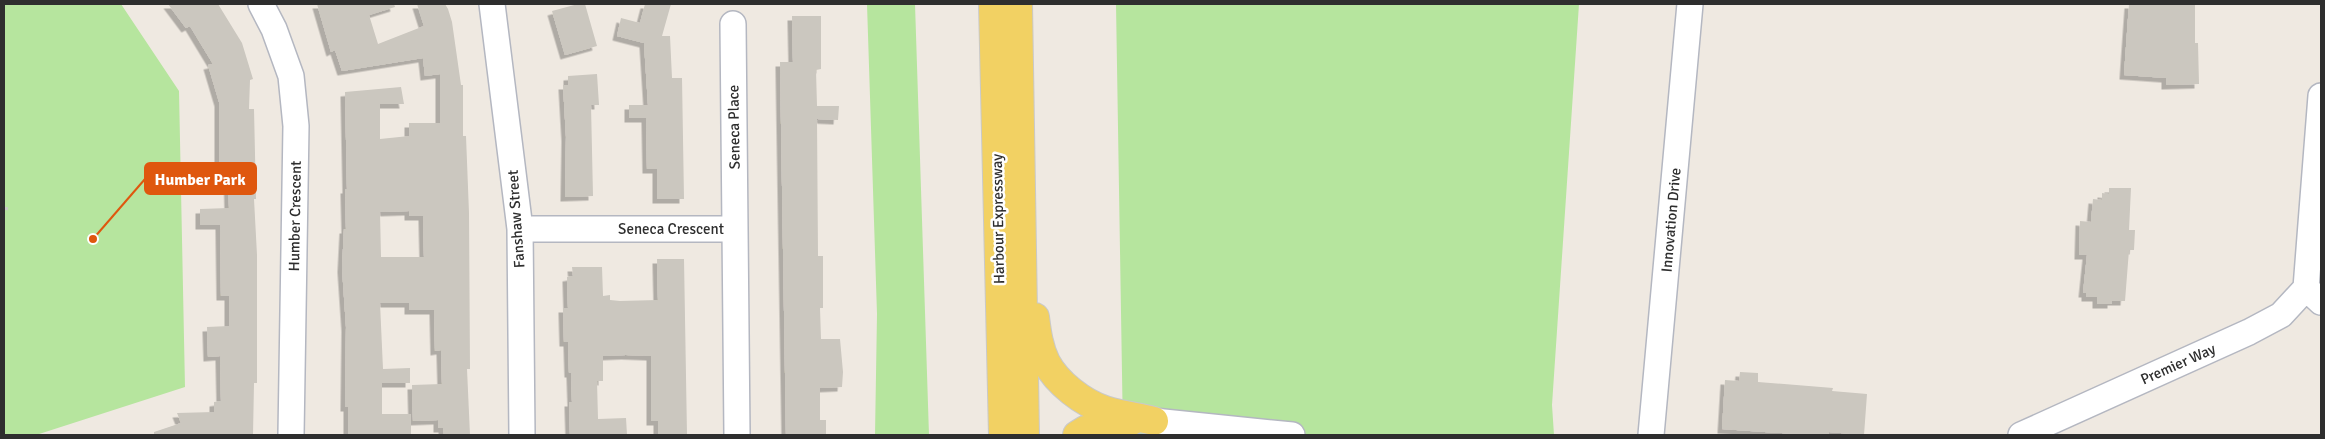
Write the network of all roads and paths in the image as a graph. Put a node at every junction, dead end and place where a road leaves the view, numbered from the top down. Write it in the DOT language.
graph roads {
  1 [pos="261,4"];
  2 [pos="492,4"];
  3 [pos="993,4"];
  4 [pos="1018,4"];
  5 [pos="1690,4"];
  6 [pos="733,24"];
  7 [pos="2321,96"];
  8 [pos="1021,198"];
  9 [pos="4,208"];
  10 [pos="8,210"];
  11 [pos="520,229"];
  12 [pos="735,230"];
  13 [pos="2314,295"];
  14 [pos="1154,421"];
  15 [pos="291,435"];
  16 [pos="522,435"];
  17 [pos="737,435"];
  18 [pos="1003,435"];
  19 [pos="1025,435"];
  20 [pos="1077,435"];
  21 [pos="1292,435"];
  22 [pos="1651,435"];
  23 [pos="2021,435"];
  1 -- 15 [label="street, Humber Crescent"];
  2 -- 11 [label="street, Fanshaw Street"];
  3 -- 18 [label="main road, Harbour Expressway"];
  4 -- 8 [label="main road, Harbour Expressway"];
  5 -- 22 [label="street, Innovation Drive"];
  6 -- 12 [label="street, Seneca Place"];
  7 -- 13 [label="street"];
  8 -- 14 [label="main road"];
  8 -- 19 [label="main road, Harbour Expressway"];
  9 -- 10 [label="path"];
  11 -- 12 [label="street, Seneca Crescent"];
  11 -- 16 [label="street, Fanshaw Street"];
  12 -- 17 [label="street, Seneca Crescent"];
  13 -- 23 [label="street, Premier Way"];
  14 -- 20 [label="main road"];
  14 -- 21 [label="street"];
}
